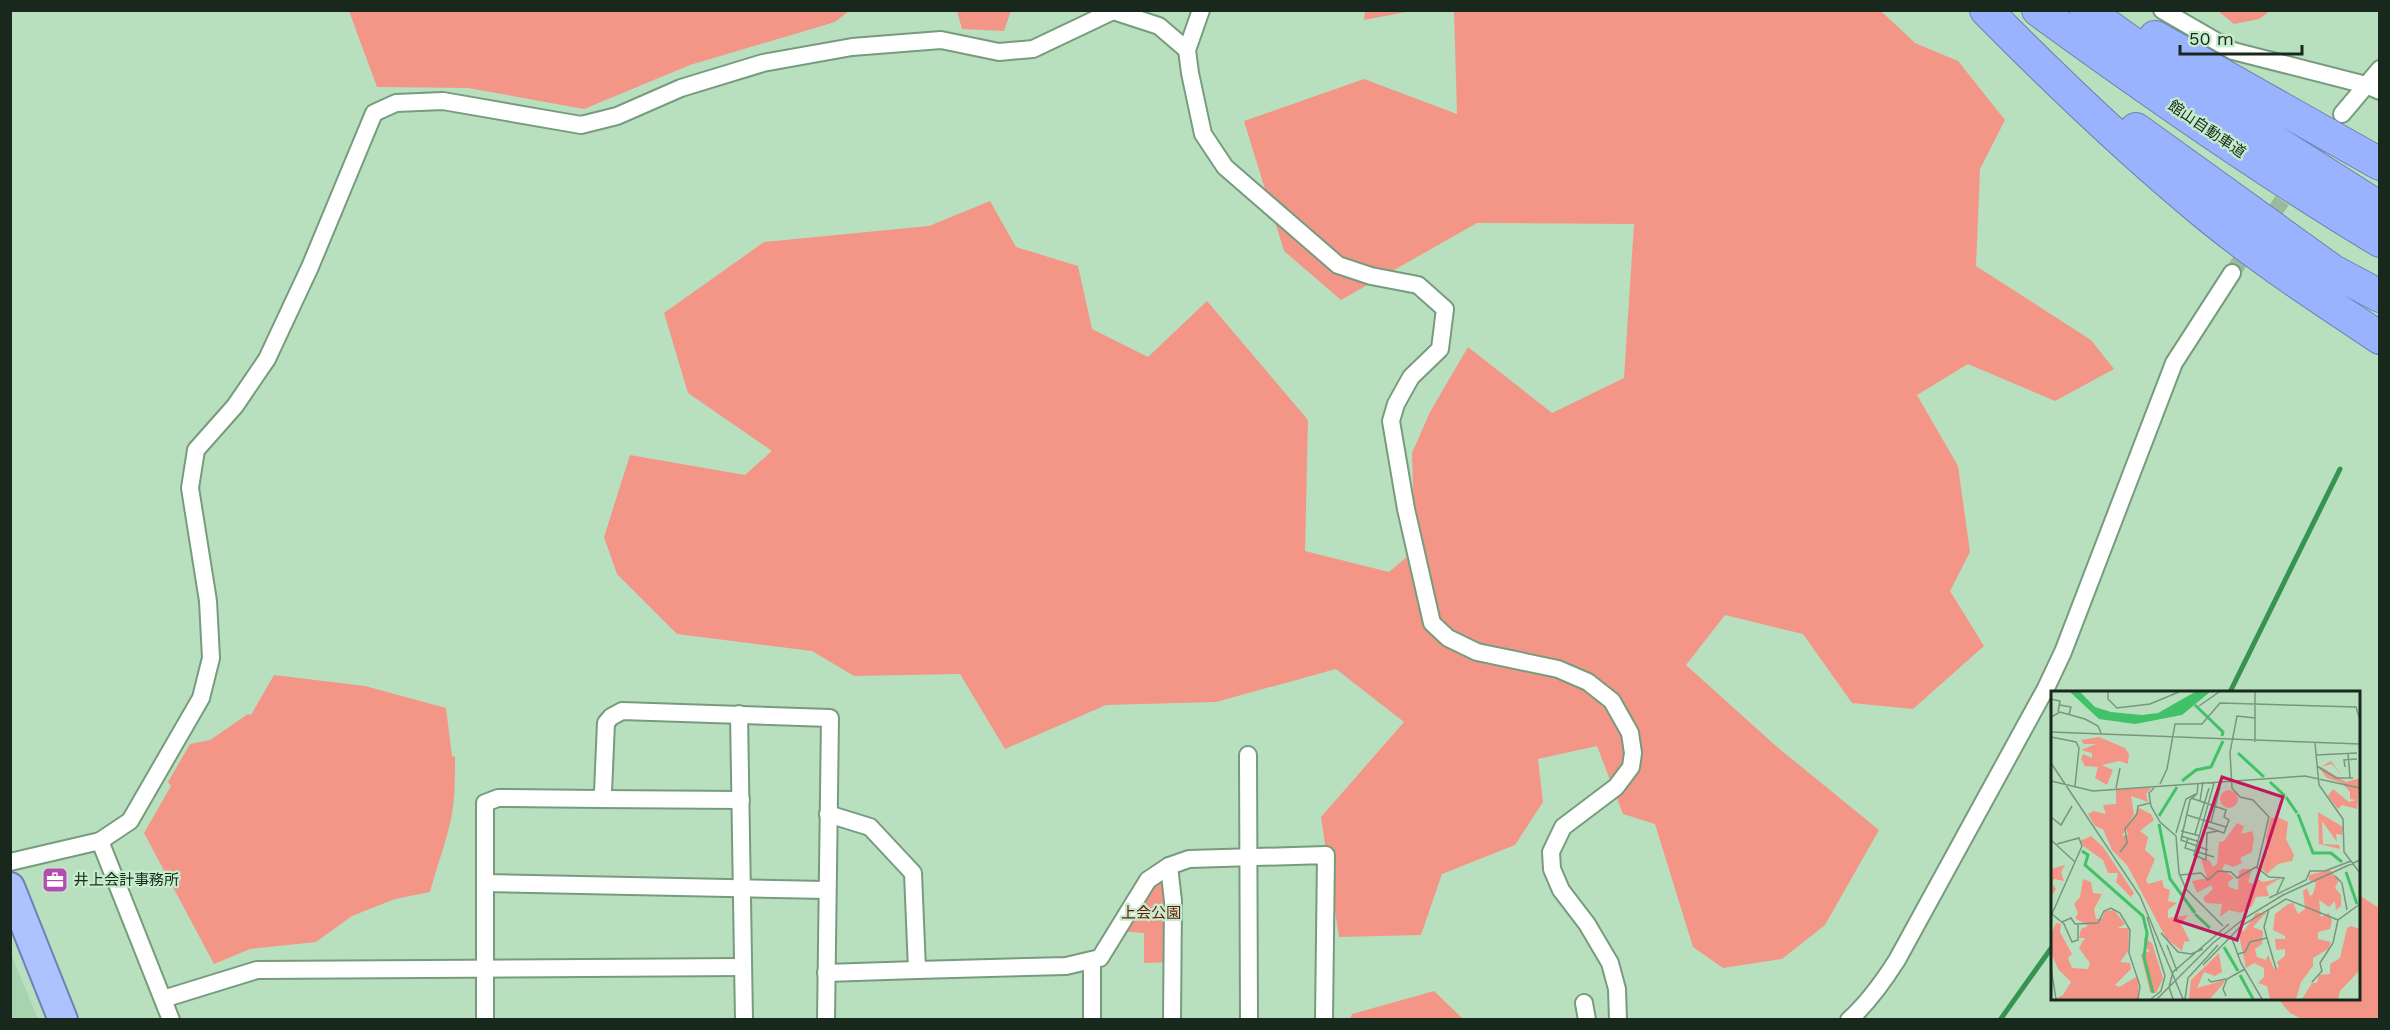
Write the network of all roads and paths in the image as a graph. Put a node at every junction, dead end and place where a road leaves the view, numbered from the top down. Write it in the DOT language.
graph roads {
  1 [pos="1201,10"];
  2 [pos="1986,10"];
  3 [pos="1991,10"];
  4 [pos="2038,10"];
  5 [pos="2086,10"];
  6 [pos="2110,10"];
  7 [pos="2162,10"];
  8 [pos="1187,50"];
  9 [pos="2379,69"];
  10 [pos="2373,88"];
  11 [pos="2342,114"];
  12 [pos="2379,164"];
  13 [pos="2379,208"];
  14 [pos="2379,241"];
  15 [pos="2232,273"];
  16 [pos="2379,296"];
  17 [pos="2379,338"];
  18 [pos="739,714"];
  19 [pos="1248,755"];
  20 [pos="599,799"];
  21 [pos="741,800"];
  22 [pos="828,814"];
  23 [pos="100,841"];
  24 [pos="1250,857"];
  25 [pos="10,862"];
  26 [pos="1169,866"];
  27 [pos="485,883"];
  28 [pos="10,887"];
  29 [pos="742,887"];
  30 [pos="826,890"];
  31 [pos="1092,961"];
  32 [pos="743,967"];
  33 [pos="485,968"];
  34 [pos="917,970"];
  35 [pos="826,973"];
  36 [pos="163,999"];
  37 [pos="1584,1002"];
  38 [pos="63,1020"];
  39 [pos="171,1020"];
  40 [pos="485,1020"];
  41 [pos="744,1020"];
  42 [pos="826,1020"];
  43 [pos="1092,1020"];
  44 [pos="1172,1020"];
  45 [pos="1249,1020"];
  46 [pos="1324,1020"];
  47 [pos="1587,1020"];
  48 [pos="1618,1020"];
  49 [pos="1849,1020"];
  1 -- 8 [label="street"];
  2 -- 17 [label="highway"];
  3 -- 16 [label="highway"];
  4 -- 14 [label="highway, 館山自動車道"];
  5 -- 13 [label="highway, 館山自動車道"];
  6 -- 12 [label="highway"];
  7 -- 10 [label="street"];
  8 -- 23 [label="street"];
  8 -- 48 [label="street"];
  9 -- 10 [label="street"];
  10 -- 11 [label="street"];
  15 -- 49 [label="street"];
  18 -- 20 [label="street"];
  18 -- 21 [label="street"];
  18 -- 22 [label="street"];
  19 -- 24 [label="street"];
  20 -- 21 [label="street"];
  20 -- 27 [label="street"];
  21 -- 29 [label="street"];
  22 -- 30 [label="street"];
  22 -- 34 [label="street"];
  23 -- 25 [label="street"];
  23 -- 36 [label="street"];
  24 -- 26 [label="street"];
  24 -- 45 [label="street"];
  24 -- 46 [label="street"];
  26 -- 31 [label="street"];
  26 -- 44 [label="street"];
  27 -- 29 [label="street"];
  27 -- 33 [label="street"];
  28 -- 38 [label="highway"];
  29 -- 30 [label="street"];
  29 -- 32 [label="street"];
  30 -- 35 [label="street"];
  31 -- 34 [label="street"];
  31 -- 43 [label="street"];
  32 -- 33 [label="street"];
  32 -- 41 [label="street"];
  33 -- 36 [label="street"];
  33 -- 40 [label="street"];
  34 -- 35 [label="street"];
  35 -- 42 [label="street"];
  36 -- 39 [label="street"];
  37 -- 47 [label="street"];
}
